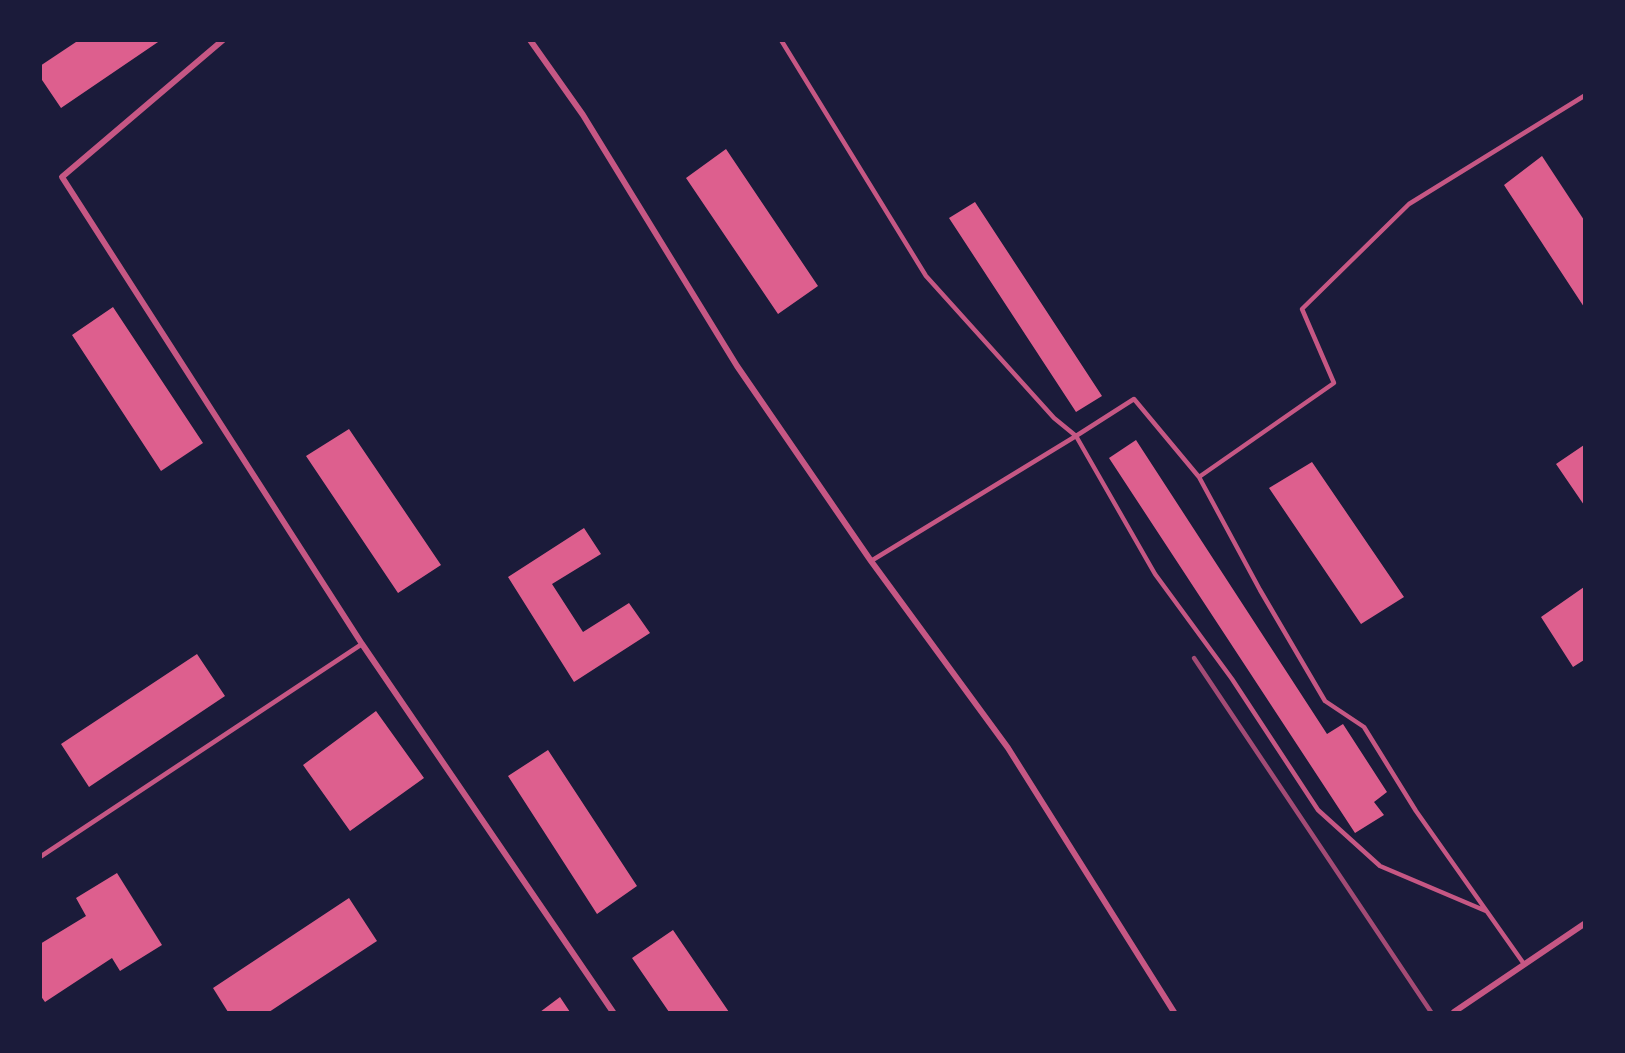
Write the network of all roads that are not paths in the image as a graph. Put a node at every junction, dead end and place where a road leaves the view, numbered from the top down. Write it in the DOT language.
graph roads {
  1 [pos="223,40"];
  2 [pos="530,40"];
  3 [pos="781,40"];
  4 [pos="1584,96"];
  5 [pos="1076,436"];
  6 [pos="1199,477"];
  7 [pos="871,561"];
  8 [pos="362,644"];
  9 [pos="40,857"];
  10 [pos="1486,910"];
  11 [pos="1584,924"];
  12 [pos="1524,964"];
  13 [pos="613,1012"];
  14 [pos="1174,1012"];
  15 [pos="1454,1012"];
  1 -- 8 [label="street"];
  2 -- 7 [label="street"];
  3 -- 5 [label="lane"];
  4 -- 6 [label="lane"];
  5 -- 6 [label="lane"];
  5 -- 7 [label="lane"];
  5 -- 10 [label="lane"];
  6 -- 10 [label="lane"];
  7 -- 14 [label="street"];
  8 -- 9 [label="lane"];
  8 -- 13 [label="street"];
  10 -- 12 [label="lane"];
  11 -- 12 [label="street"];
  12 -- 15 [label="street"];
}
